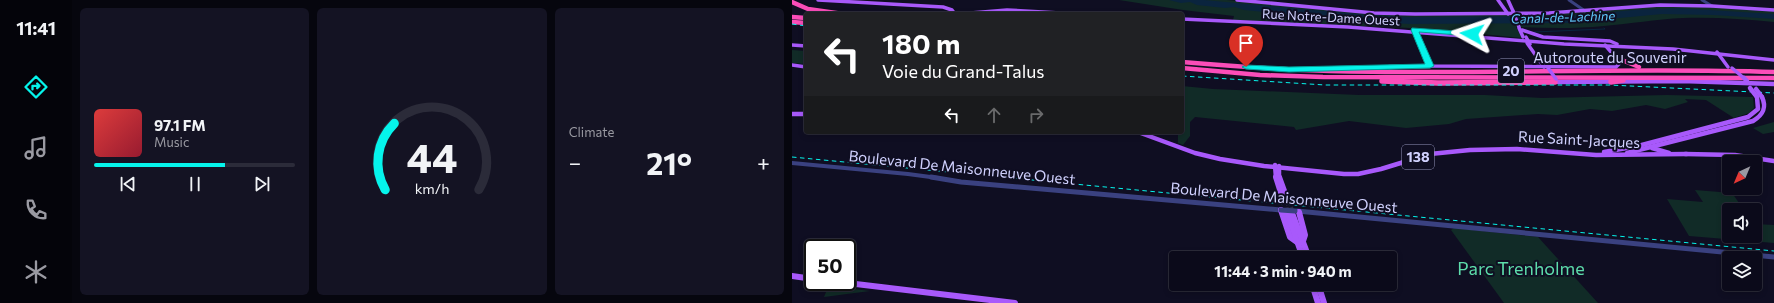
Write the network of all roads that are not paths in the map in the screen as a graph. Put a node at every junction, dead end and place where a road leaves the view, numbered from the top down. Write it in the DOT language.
graph roads {
  1 [pos="818,0"];
  2 [pos="1237,0"];
  3 [pos="1498,0"];
  4 [pos="1508,0"];
  5 [pos="1569,0"];
  6 [pos="792,2"];
  7 [pos="1703,2"];
  8 [pos="792,6"];
  9 [pos="1774,10"];
  10 [pos="1019,11"];
  11 [pos="1585,11"];
  12 [pos="818,12"];
  13 [pos="828,12"];
  14 [pos="955,12"];
  15 [pos="977,12"];
  16 [pos="1003,12"];
  17 [pos="1039,12"];
  18 [pos="792,14"];
  19 [pos="804,14"];
  20 [pos="1508,14"];
  21 [pos="792,19"];
  22 [pos="1184,19"];
  23 [pos="804,20"];
  24 [pos="1521,28"];
  25 [pos="1415,31"];
  26 [pos="1529,43"];
  27 [pos="1617,44"];
  28 [pos="1605,45"];
  29 [pos="792,47"];
  30 [pos="804,47"];
  31 [pos="1719,52"];
  32 [pos="1617,58"];
  33 [pos="1774,59"];
  34 [pos="1542,60"];
  35 [pos="1184,62"];
  36 [pos="792,65"];
  37 [pos="1430,66"];
  38 [pos="1558,66"];
  39 [pos="804,67"];
  40 [pos="1506,67"];
  41 [pos="1545,67"];
  42 [pos="1616,67"];
  43 [pos="1639,67"];
  44 [pos="1184,68"];
  45 [pos="1289,69"];
  46 [pos="1730,69"];
  47 [pos="1774,72"];
  48 [pos="1336,77"];
  49 [pos="1669,77"];
  50 [pos="1774,78"];
  51 [pos="1512,81"];
  52 [pos="1555,81"];
  53 [pos="1611,82"];
  54 [pos="1774,84"];
  55 [pos="1751,85"];
  56 [pos="792,114"];
  57 [pos="804,114"];
  58 [pos="1703,128"];
  59 [pos="1690,132"];
  60 [pos="1709,132"];
  61 [pos="1143,134"];
  62 [pos="1684,139"];
  63 [pos="1644,144"];
  64 [pos="1652,148"];
  65 [pos="1614,153"];
  66 [pos="1687,154"];
  67 [pos="1774,161"];
  68 [pos="792,163"];
  69 [pos="1277,166"];
  70 [pos="1285,199"];
  71 [pos="1291,212"];
  72 [pos="1300,241"];
  73 [pos="1302,251"];
  74 [pos="1305,251"];
  75 [pos="1774,257"];
  76 [pos="792,276"];
  77 [pos="804,278"];
  78 [pos="856,284"];
  79 [pos="1314,291"];
  80 [pos="1320,291"];
  81 [pos="1015,303"];
  82 [pos="1318,303"];
  83 [pos="1324,303"];
  1 -- 14 [label="main road"];
  2 -- 20 [label="main road"];
  3 -- 20 [label="main road"];
  4 -- 24 [label="main road, bridge"];
  5 -- 11 [label="street"];
  6 -- 13 [label="highway"];
  7 -- 9 [label="main road"];
  7 -- 11 [label="main road"];
  8 -- 12 [label="highway"];
  10 -- 15 [label="main road"];
  10 -- 16 [label="main road"];
  10 -- 17 [label="main road"];
  11 -- 20 [label="main road"];
  18 -- 19 [label="highway"];
  21 -- 23 [label="highway"];
  22 -- 25 [label="main road, Rue Notre-Dame Ouest"];
  24 -- 26 [label="main road, bridge"];
  24 -- 27 [label="main road"];
  25 -- 28 [label="main road, Rue Notre-Dame Ouest"];
  25 -- 37 [label="main road"];
  26 -- 34 [label="main road"];
  26 -- 41 [label="main road"];
  27 -- 28 [label="main road, Rue Notre-Dame Ouest"];
  27 -- 31 [label="main road, Rue Notre-Dame Ouest"];
  28 -- 31 [label="main road, Rue Notre-Dame Ouest"];
  28 -- 32 [label="main road"];
  29 -- 30 [label="main road"];
  31 -- 33 [label="main road, Rue Notre-Dame Ouest"];
  31 -- 46 [label="main road"];
  32 -- 42 [label="main road"];
  32 -- 43 [label="highway"];
  34 -- 38 [label="main road"];
  34 -- 41 [label="main road"];
  35 -- 45 [label="highway, Autoroute du Souvenir / 20"];
  36 -- 39 [label="main road"];
  37 -- 40 [label="main road"];
  37 -- 45 [label="highway"];
  38 -- 41 [label="main road"];
  38 -- 42 [label="main road"];
  40 -- 41 [label="main road"];
  40 -- 51 [label="highway, bridge"];
  41 -- 52 [label="main road, bridge"];
  42 -- 43 [label="highway"];
  43 -- 46 [label="highway"];
  44 -- 48 [label="highway, Autoroute du Souvenir / 20"];
  45 -- 46 [label="highway, Autoroute du Souvenir / 20"];
  46 -- 47 [label="highway, Autoroute du Souvenir / 20"];
  46 -- 55 [label="main road, bridge"];
  48 -- 49 [label="highway, Autoroute du Souvenir / 20"];
  48 -- 51 [label="highway"];
  49 -- 50 [label="highway, Autoroute du Souvenir / 20"];
  49 -- 53 [label="highway"];
  51 -- 52 [label="highway"];
  52 -- 53 [label="main road"];
  53 -- 55 [label="main road"];
  54 -- 55 [label="main road"];
  55 -- 58 [label="main road, 138, bridge"];
  55 -- 60 [label="main road, 138, bridge"];
  56 -- 57 [label="main road"];
  58 -- 59 [label="main road, 138"];
  58 -- 60 [label="main road"];
  59 -- 62 [label="main road"];
  59 -- 63 [label="main road, 138"];
  60 -- 62 [label="main road, 138"];
  61 -- 69 [label="main road, Rue Saint-Jacques"];
  62 -- 64 [label="main road, 138"];
  63 -- 64 [label="main road, Rue Saint-Jacques"];
  63 -- 65 [label="main road, 138"];
  64 -- 65 [label="main road, 138"];
  64 -- 66 [label="main road, Rue Saint-Jacques"];
  65 -- 66 [label="main road, Rue Saint-Jacques"];
  65 -- 69 [label="main road, Rue Saint-Jacques / 138"];
  66 -- 67 [label="main road, Rue Saint-Jacques"];
  68 -- 71 [label="street, Boulevard De Maisonneuve Ouest"];
  69 -- 70 [label="main road"];
  71 -- 72 [label="main road"];
  71 -- 72 [label="main road"];
  71 -- 75 [label="street, Boulevard De Maisonneuve Ouest"];
  72 -- 73 [label="main road"];
  72 -- 74 [label="main road"];
  76 -- 77 [label="main road"];
  78 -- 81 [label="main road"];
  79 -- 82 [label="main road"];
  80 -- 83 [label="main road"];
}
